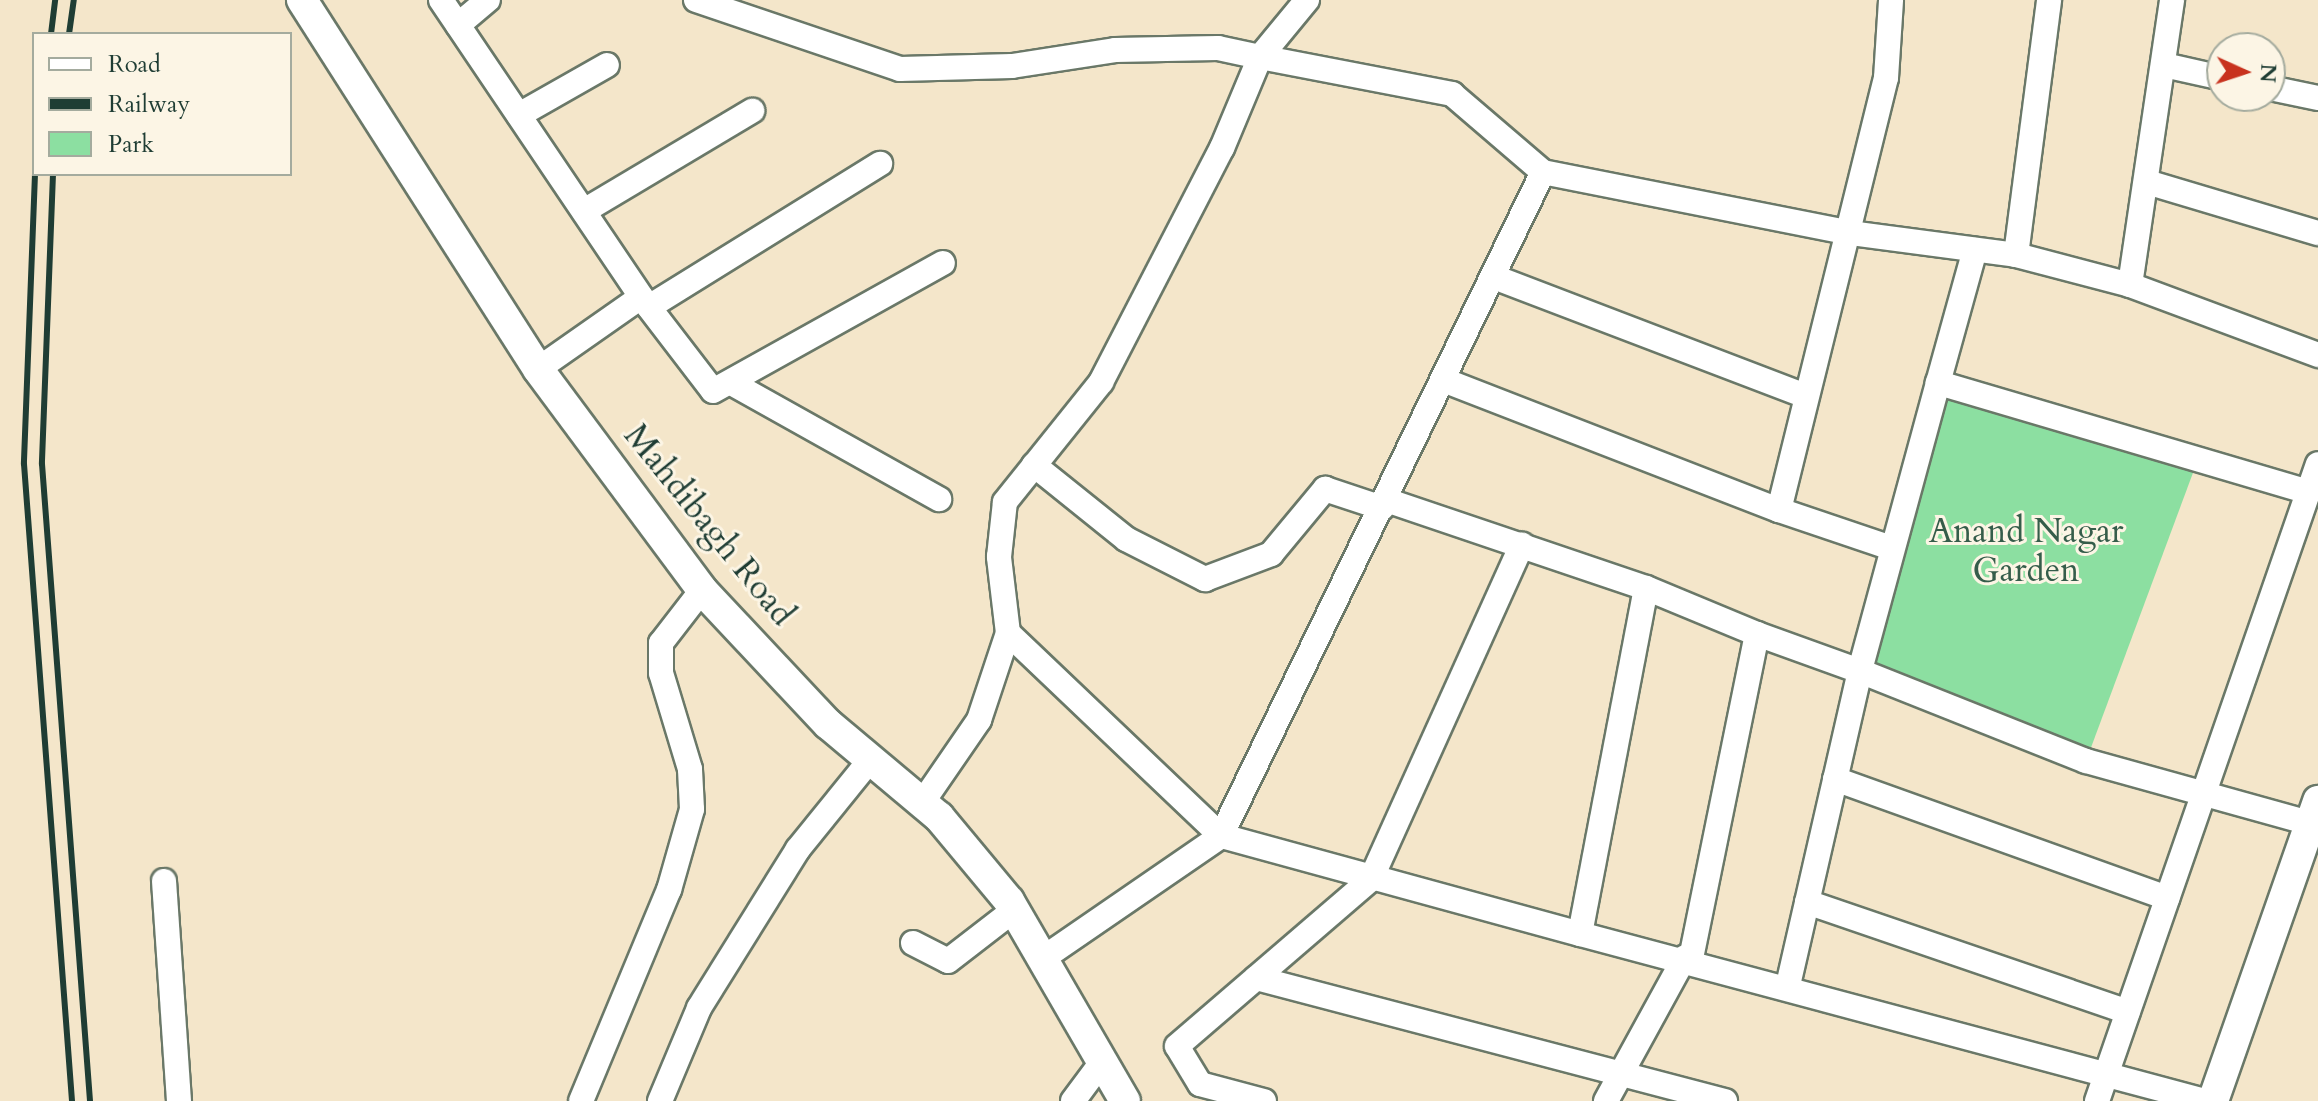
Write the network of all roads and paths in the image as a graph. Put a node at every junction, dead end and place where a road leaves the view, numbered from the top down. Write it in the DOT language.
graph roads {
  1 [pos="302,0"];
  2 [pos="441,0"];
  3 [pos="488,0"];
  4 [pos="696,0"];
  5 [pos="1307,0"];
  6 [pos="1891,0"];
  7 [pos="2049,0"];
  8 [pos="2172,0"];
  9 [pos="458,25"];
  10 [pos="1260,57"];
  11 [pos="607,65"];
  12 [pos="2164,65"];
  13 [pos="2206,74"];
  14 [pos="2286,91"];
  15 [pos="2318,98"];
  16 [pos="752,111"];
  17 [pos="519,115"];
  18 [pos="880,164"];
  19 [pos="1543,172"];
  20 [pos="2150,183"];
  21 [pos="584,211"];
  22 [pos="1850,233"];
  23 [pos="2318,233"];
  24 [pos="1975,250"];
  25 [pos="2016,255"];
  26 [pos="943,263"];
  27 [pos="1494,277"];
  28 [pos="2130,285"];
  29 [pos="645,302"];
  30 [pos="2318,355"];
  31 [pos="538,369"];
  32 [pos="1446,381"];
  33 [pos="1938,383"];
  34 [pos="735,385"];
  35 [pos="1806,396"];
  36 [pos="2318,464"];
  37 [pos="1034,465"];
  38 [pos="2309,492"];
  39 [pos="939,499"];
  40 [pos="1384,504"];
  41 [pos="1779,510"];
  42 [pos="1522,545"];
  43 [pos="1891,548"];
  44 [pos="1646,588"];
  45 [pos="702,590"];
  46 [pos="1008,633"];
  47 [pos="1757,634"];
  48 [pos="1860,671"];
  49 [pos="871,759"];
  50 [pos="1835,779"];
  51 [pos="2205,791"];
  52 [pos="922,803"];
  53 [pos="2314,812"];
  54 [pos="1221,836"];
  55 [pos="1371,879"];
  56 [pos="164,881"];
  57 [pos="2167,898"];
  58 [pos="1807,902"];
  59 [pos="1014,910"];
  60 [pos="1580,934"];
  61 [pos="913,943"];
  62 [pos="1688,957"];
  63 [pos="1042,959"];
  64 [pos="1256,978"];
  65 [pos="1788,985"];
  66 [pos="2128,1012"];
  67 [pos="1102,1062"];
  68 [pos="2106,1073"];
  69 [pos="1624,1075"];
  70 [pos="179,1101"];
  71 [pos="581,1101"];
  72 [pos="660,1101"];
  73 [pos="1073,1101"];
  74 [pos="1125,1101"];
  75 [pos="1264,1101"];
  76 [pos="1606,1101"];
  77 [pos="1725,1101"];
  78 [pos="2097,1101"];
  79 [pos="2205,1101"];
  80 [pos="2213,1101"];
  1 -- 31 [label="street, Mahdibagh Road"];
  2 -- 9 [label="street"];
  3 -- 9 [label="street"];
  4 -- 10 [label="street"];
  5 -- 10 [label="street"];
  6 -- 22 [label="street"];
  7 -- 25 [label="street"];
  8 -- 12 [label="street"];
  9 -- 17 [label="street"];
  10 -- 19 [label="street"];
  10 -- 37 [label="street"];
  11 -- 17 [label="street"];
  12 -- 13 [label="street"];
  12 -- 20 [label="street"];
  14 -- 15 [label="street"];
  16 -- 21 [label="street"];
  17 -- 21 [label="street"];
  18 -- 29 [label="street"];
  19 -- 22 [label="street"];
  19 -- 27 [label="street"];
  20 -- 23 [label="street"];
  20 -- 28 [label="street"];
  21 -- 29 [label="street"];
  22 -- 24 [label="street"];
  22 -- 35 [label="street"];
  24 -- 25 [label="street"];
  24 -- 33 [label="street"];
  25 -- 28 [label="street"];
  26 -- 34 [label="street"];
  27 -- 32 [label="street"];
  27 -- 35 [label="street"];
  28 -- 30 [label="street"];
  29 -- 31 [label="street"];
  29 -- 34 [label="street"];
  31 -- 45 [label="street, Mahdibagh Road"];
  32 -- 40 [label="street"];
  32 -- 41 [label="street"];
  33 -- 38 [label="street"];
  33 -- 43 [label="street"];
  34 -- 39 [label="street"];
  35 -- 41 [label="street"];
  36 -- 38 [label="street"];
  37 -- 40 [label="street"];
  37 -- 46 [label="street"];
  38 -- 51 [label="street"];
  40 -- 42 [label="street"];
  40 -- 54 [label="street"];
  41 -- 43 [label="street"];
  42 -- 44 [label="street"];
  42 -- 55 [label="street"];
  43 -- 48 [label="street"];
  44 -- 47 [label="street"];
  44 -- 60 [label="street"];
  45 -- 49 [label="street, Mahdibagh Road"];
  45 -- 71 [label="street"];
  46 -- 52 [label="street"];
  46 -- 54 [label="street"];
  47 -- 48 [label="street"];
  47 -- 62 [label="street"];
  48 -- 50 [label="street"];
  48 -- 51 [label="street"];
  49 -- 52 [label="street, Mahdibagh Road"];
  49 -- 72 [label="street"];
  50 -- 57 [label="street"];
  50 -- 58 [label="street"];
  51 -- 53 [label="street"];
  51 -- 57 [label="street"];
  52 -- 59 [label="street, Mahdibagh Road"];
  53 -- 80 [label="street"];
  54 -- 55 [label="street"];
  54 -- 63 [label="street"];
  55 -- 60 [label="street"];
  55 -- 64 [label="street"];
  56 -- 70 [label="street"];
  57 -- 66 [label="street"];
  58 -- 65 [label="street"];
  58 -- 66 [label="street"];
  59 -- 61 [label="street"];
  59 -- 63 [label="street, Mahdibagh Road"];
  60 -- 62 [label="street"];
  62 -- 65 [label="street"];
  62 -- 69 [label="street"];
  63 -- 67 [label="street, Mahdibagh Road"];
  64 -- 69 [label="street"];
  64 -- 75 [label="street"];
  65 -- 68 [label="street"];
  66 -- 68 [label="street"];
  67 -- 73 [label="street"];
  67 -- 74 [label="street, Mahdibagh Road"];
  68 -- 78 [label="street"];
  68 -- 79 [label="street"];
  69 -- 76 [label="street"];
  69 -- 77 [label="street"];
}
